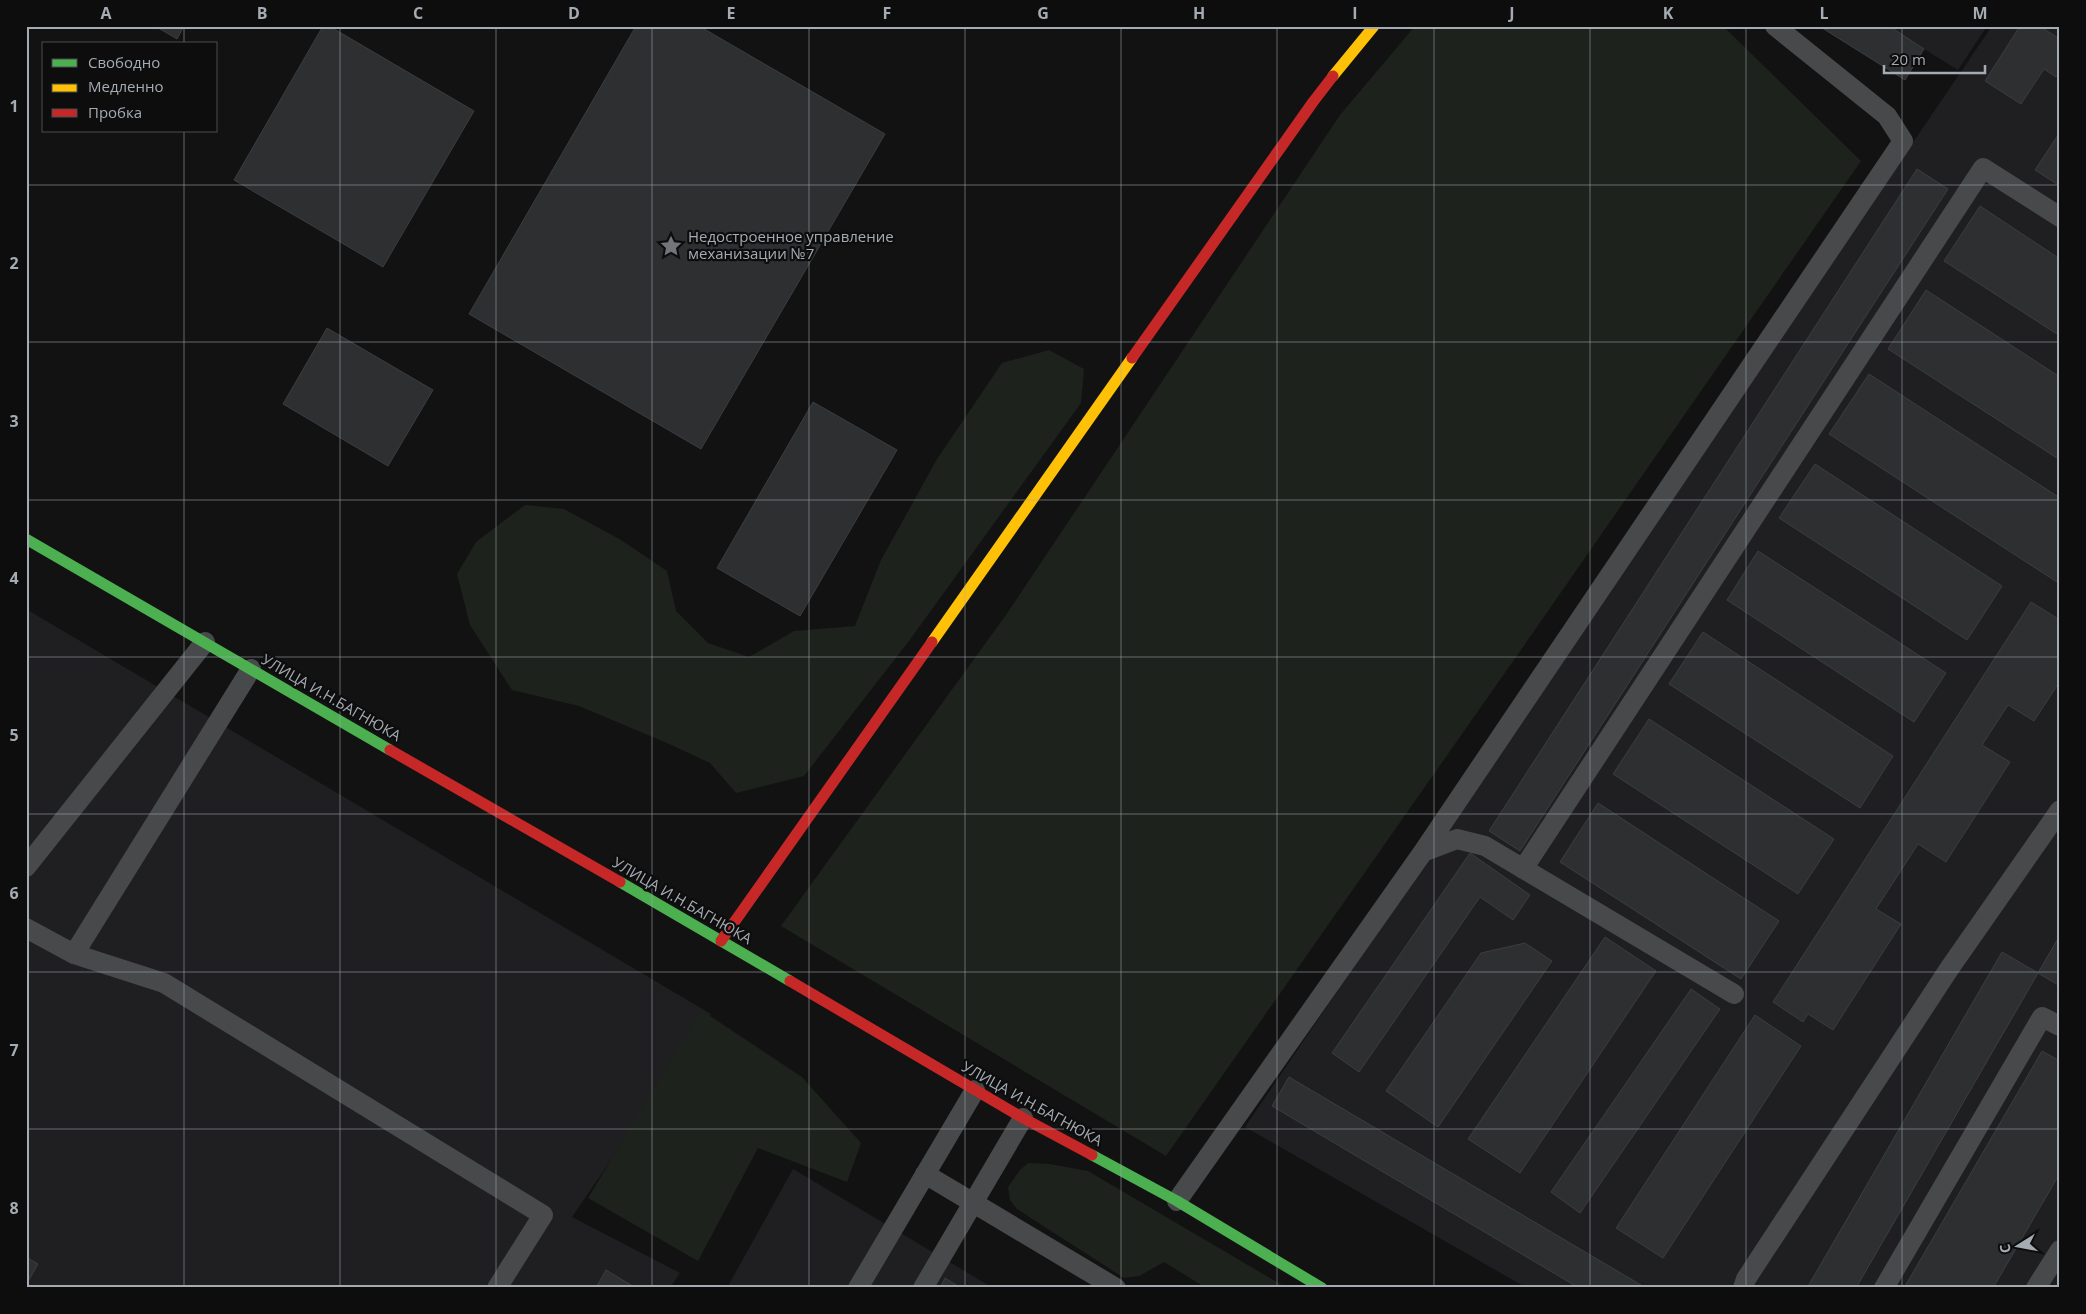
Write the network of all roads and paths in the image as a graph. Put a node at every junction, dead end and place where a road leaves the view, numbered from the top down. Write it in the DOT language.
graph roads {
  1 [pos="1374,26"];
  2 [pos="1776,26"];
  3 [pos="2060,217"];
  4 [pos="26,539"];
  5 [pos="205,642"];
  6 [pos="251,669"];
  7 [pos="2060,810"];
  8 [pos="1423,852"];
  9 [pos="26,867"];
  10 [pos="1523,869"];
  11 [pos="26,928"];
  12 [pos="722,941"];
  13 [pos="74,954"];
  14 [pos="1734,994"];
  15 [pos="2060,1026"];
  16 [pos="975,1090"];
  17 [pos="1023,1118"];
  18 [pos="925,1174"];
  19 [pos="1178,1202"];
  20 [pos="973,1203"];
  21 [pos="2060,1250"];
  22 [pos="498,1288"];
  23 [pos="858,1288"];
  24 [pos="923,1288"];
  25 [pos="1116,1288"];
  26 [pos="1322,1288"];
  27 [pos="1743,1288"];
  28 [pos="1884,1288"];
  29 [pos="2036,1288"];
  1 -- 12 [label="street"];
  2 -- 8 [label="lane"];
  3 -- 10 [label="lane"];
  4 -- 5 [label="street, УЛИЦА И.Н.БАГНЮКА"];
  5 -- 6 [label="street, УЛИЦА И.Н.БАГНЮКА"];
  5 -- 9 [label="lane"];
  6 -- 12 [label="street, УЛИЦА И.Н.БАГНЮКА"];
  6 -- 13 [label="lane"];
  7 -- 27 [label="lane"];
  8 -- 10 [label="lane"];
  8 -- 19 [label="lane"];
  10 -- 14 [label="lane"];
  11 -- 13 [label="lane"];
  12 -- 16 [label="street, УЛИЦА И.Н.БАГНЮКА"];
  13 -- 22 [label="lane"];
  15 -- 28 [label="lane"];
  16 -- 17 [label="street, УЛИЦА И.Н.БАГНЮКА"];
  16 -- 18 [label="lane"];
  17 -- 19 [label="street, УЛИЦА И.Н.БАГНЮКА"];
  17 -- 20 [label="lane"];
  18 -- 20 [label="lane"];
  18 -- 23 [label="lane"];
  19 -- 26 [label="street, УЛИЦА И.Н.БАГНЮКА"];
  20 -- 24 [label="lane"];
  20 -- 25 [label="lane"];
  21 -- 29 [label="lane"];
}
